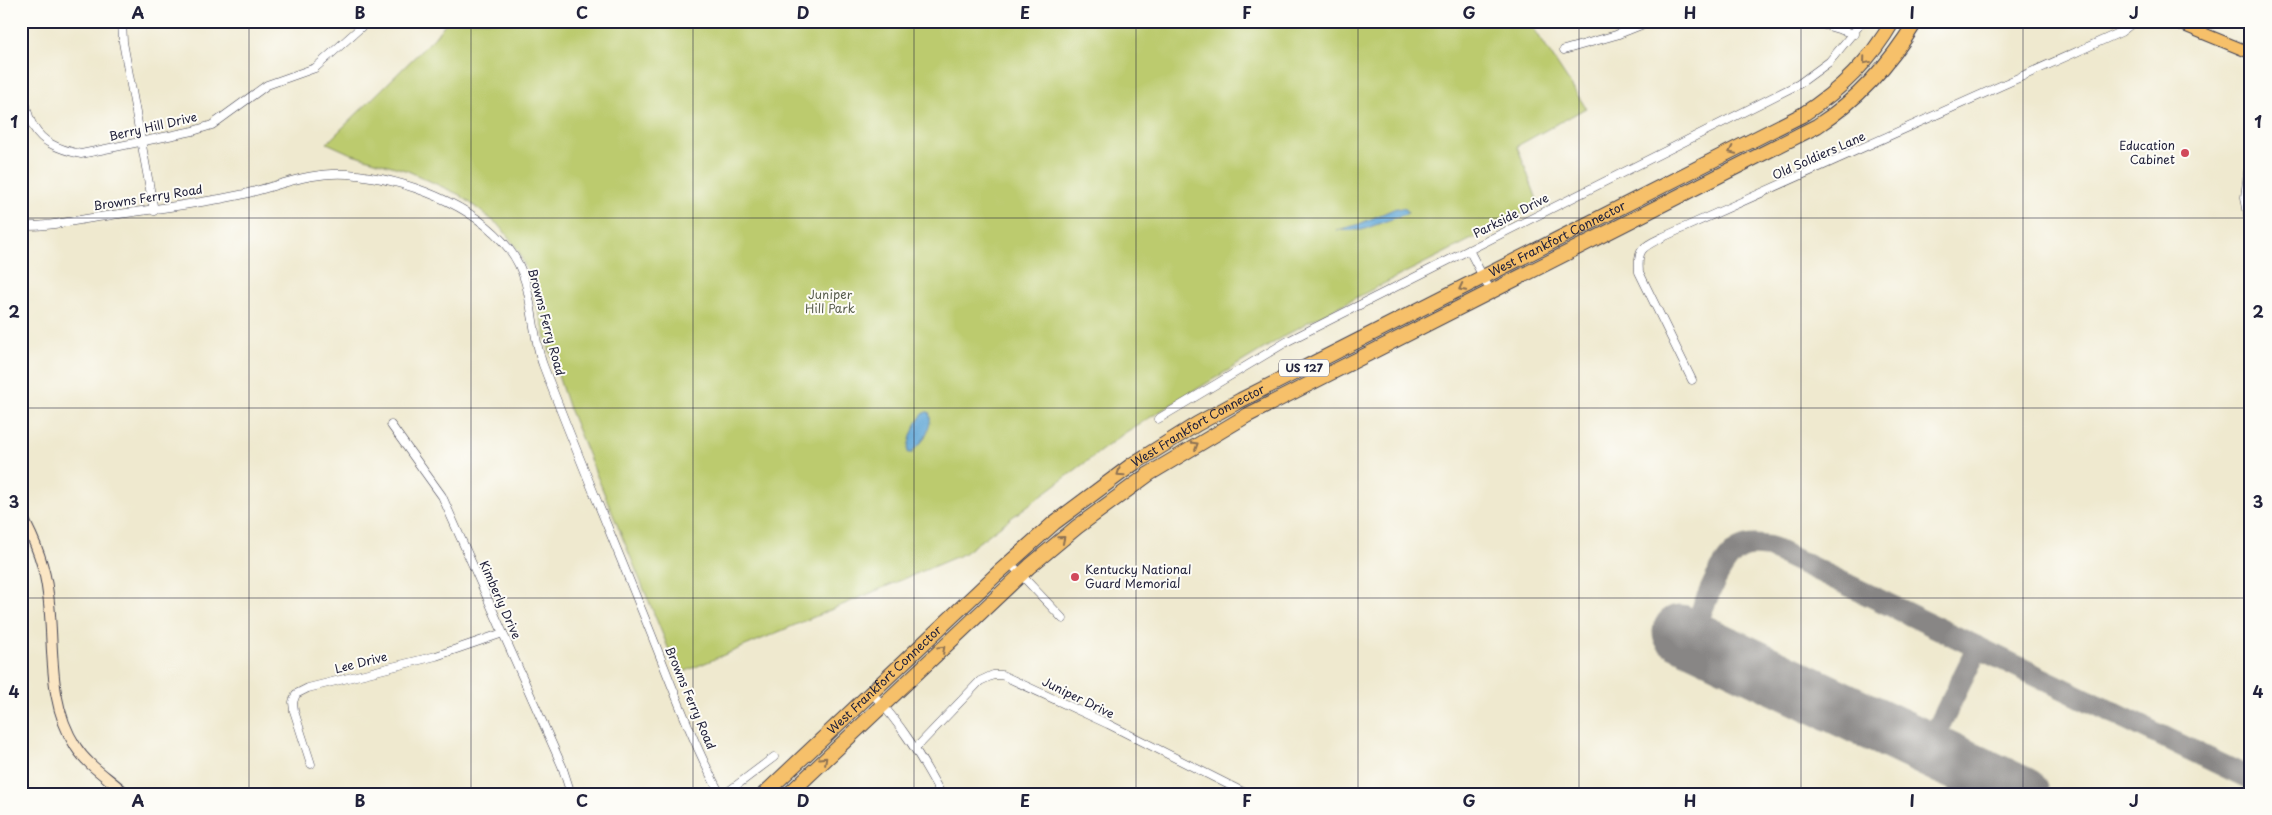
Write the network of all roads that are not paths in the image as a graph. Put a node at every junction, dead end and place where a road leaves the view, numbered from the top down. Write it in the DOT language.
graph roads {
  1 [pos="122,21"];
  2 [pos="368,21"];
  3 [pos="1650,21"];
  4 [pos="1811,21"];
  5 [pos="1863,21"];
  6 [pos="1893,21"];
  7 [pos="1916,21"];
  8 [pos="2135,21"];
  9 [pos="2173,21"];
  10 [pos="1855,34"];
  11 [pos="1564,50"];
  12 [pos="2251,53"];
  13 [pos="21,74"];
  14 [pos="141,143"];
  15 [pos="2251,149"];
  16 [pos="154,210"];
  17 [pos="21,226"];
  18 [pos="2251,232"];
  19 [pos="1469,250"];
  20 [pos="1483,277"];
  21 [pos="1491,292"];
  22 [pos="1692,380"];
  23 [pos="1158,419"];
  24 [pos="391,425"];
  25 [pos="21,515"];
  26 [pos="1009,562"];
  27 [pos="1020,575"];
  28 [pos="1063,619"];
  29 [pos="503,633"];
  30 [pos="871,692"];
  31 [pos="883,705"];
  32 [pos="916,748"];
  33 [pos="774,757"];
  34 [pos="312,764"];
  35 [pos="126,794"];
  36 [pos="571,794"];
  37 [pos="720,794"];
  38 [pos="725,794"];
  39 [pos="764,794"];
  40 [pos="789,794"];
  41 [pos="941,794"];
  42 [pos="1247,794"];
  1 -- 14 [label="street"];
  2 -- 14 [label="street, Berry Hill Drive"];
  3 -- 11 [label="street"];
  4 -- 10 [label="street"];
  5 -- 10 [label="street, Parkside Drive"];
  6 -- 20 [label="highway, West Frankfort Connector / US 127, one-way"];
  7 -- 21 [label="highway, West Frankfort Connector / US 127"];
  8 -- 22 [label="street, Old Soldiers Lane"];
  9 -- 12 [label="main road"];
  10 -- 19 [label="street, Parkside Drive"];
  13 -- 14 [label="street, Berry Hill Drive"];
  14 -- 16 [label="street"];
  15 -- 18 [label="street"];
  16 -- 17 [label="street, Browns Ferry Road"];
  16 -- 37 [label="street, Browns Ferry Road"];
  19 -- 20 [label="street"];
  19 -- 23 [label="street, Parkside Drive"];
  20 -- 21 [label="street"];
  20 -- 26 [label="highway, West Frankfort Connector / US 127, one-way"];
  27 -- 21 [label="highway, West Frankfort Connector / US 127, one-way"];
  24 -- 29 [label="street, Kimberly Drive"];
  25 -- 35 [label="main road"];
  26 -- 27 [label="street"];
  26 -- 30 [label="highway, West Frankfort Connector / US 127"];
  27 -- 28 [label="street"];
  31 -- 27 [label="highway, West Frankfort Connector / US 127, one-way"];
  29 -- 34 [label="street, Lee Drive"];
  29 -- 36 [label="street, Kimberly Drive"];
  30 -- 31 [label="street"];
  30 -- 39 [label="highway, West Frankfort Connector / US 127"];
  31 -- 32 [label="street"];
  40 -- 31 [label="highway, West Frankfort Connector / US 127, one-way"];
  32 -- 41 [label="street"];
  32 -- 42 [label="street, Juniper Drive"];
  33 -- 38 [label="street"];
}
